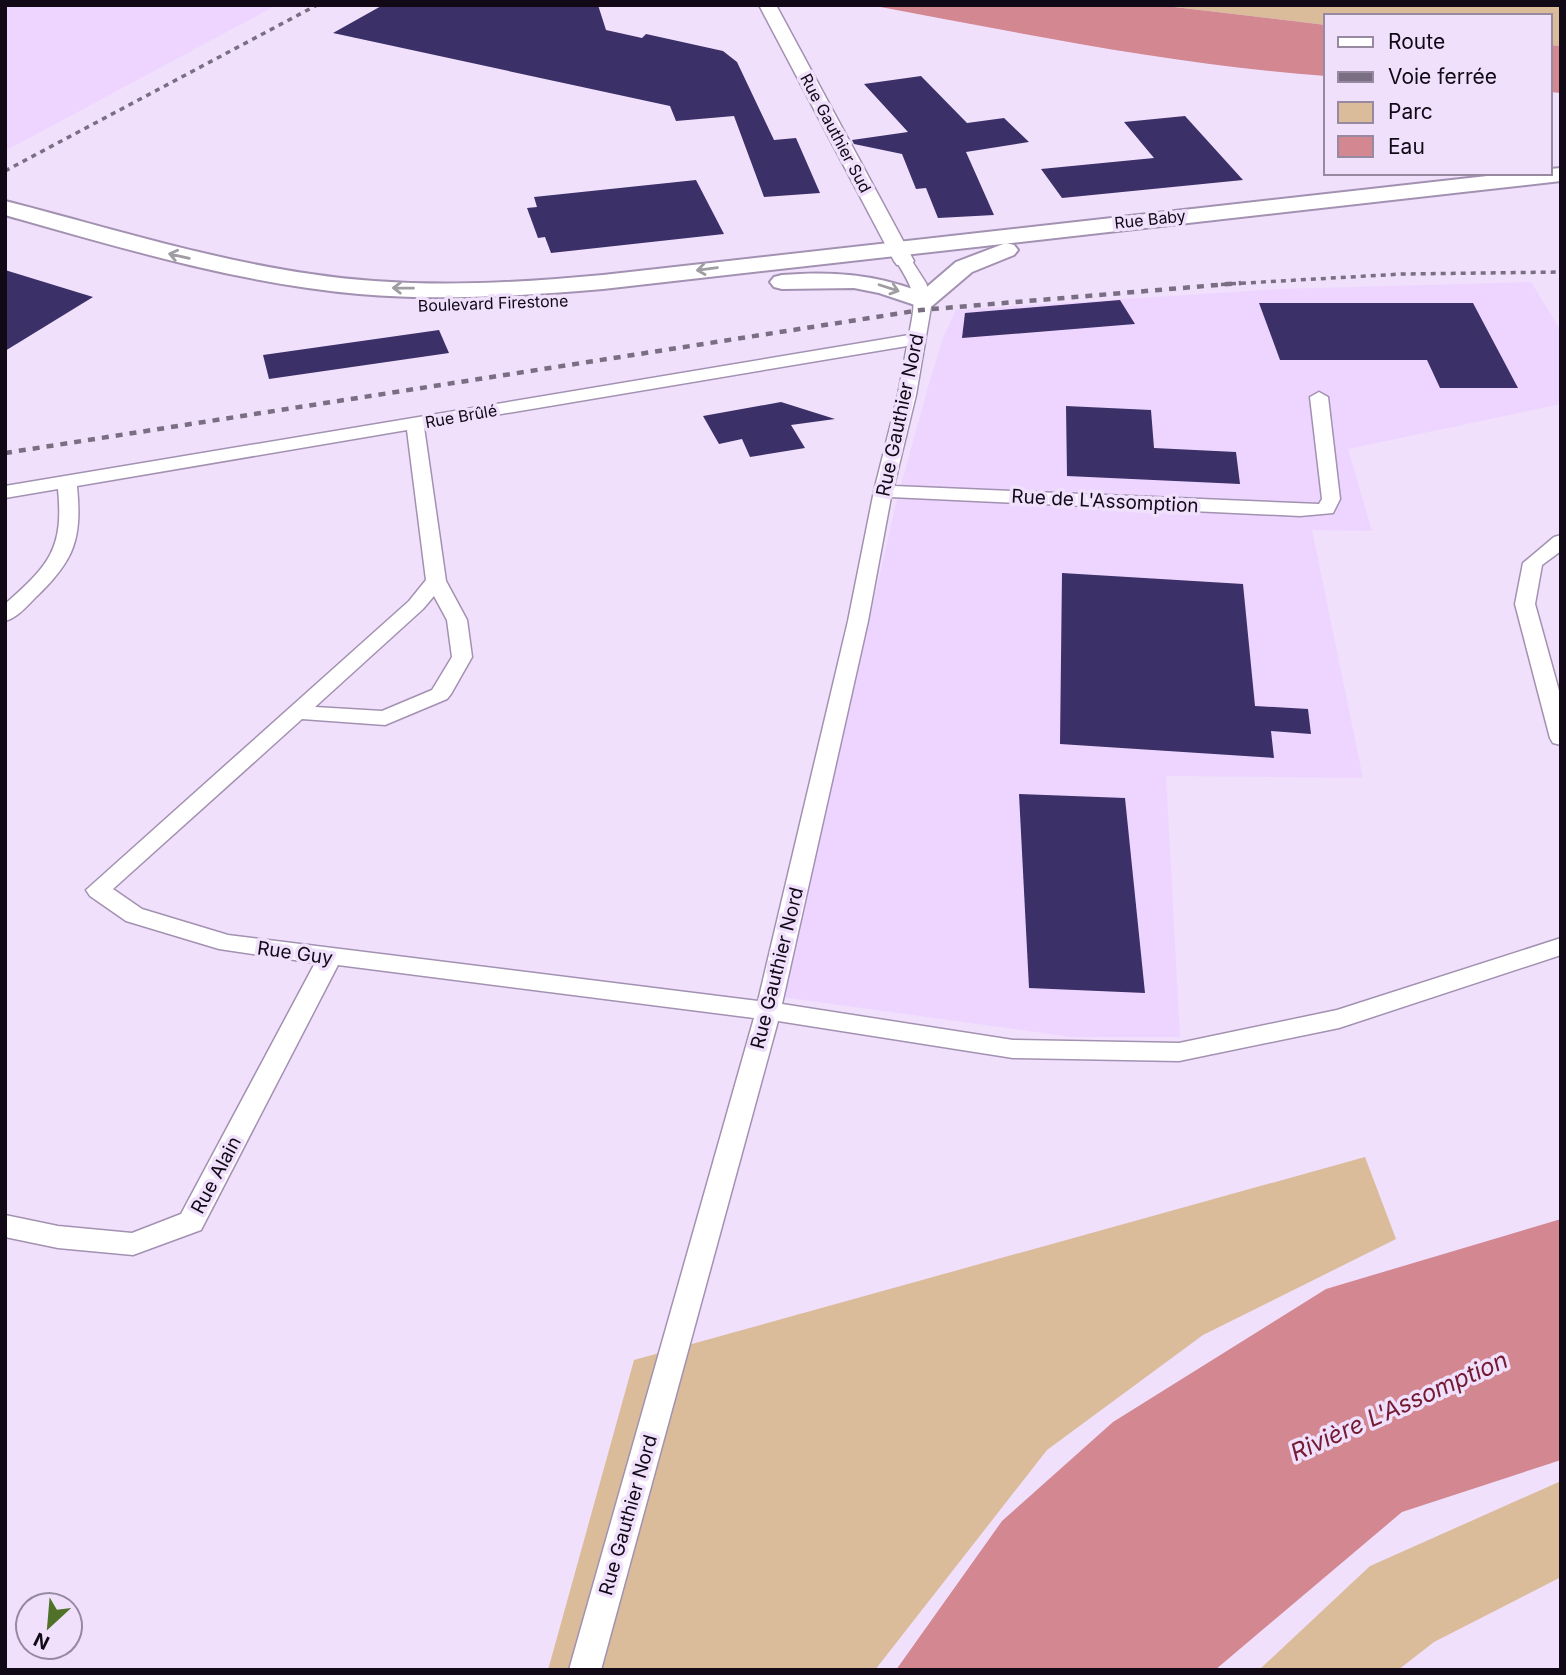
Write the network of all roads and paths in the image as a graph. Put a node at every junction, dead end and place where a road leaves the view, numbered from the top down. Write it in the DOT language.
graph roads {
  1 [pos="767,5"];
  2 [pos="1561,174"];
  3 [pos="1405,194"];
  4 [pos="5,208"];
  5 [pos="5,228"];
  6 [pos="1006,250"];
  7 [pos="900,254"];
  8 [pos="699,288"];
  9 [pos="923,301"];
  10 [pos="917,338"];
  11 [pos="1319,397"];
  12 [pos="415,424"];
  13 [pos="67,482"];
  14 [pos="883,491"];
  15 [pos="5,492"];
  16 [pos="1561,541"];
  17 [pos="436,581"];
  18 [pos="5,615"];
  19 [pos="297,712"];
  20 [pos="1561,738"];
  21 [pos="1561,946"];
  22 [pos="330,958"];
  23 [pos="768,1011"];
  24 [pos="5,1226"];
  25 [pos="585,1670"];
  1 -- 7 [label="street, Rue Gauthier Sud"];
  2 -- 3 [label="main road, Rue Baby"];
  3 -- 6 [label="main road, Rue Baby"];
  3 -- 7 [label="main road, Rue Baby"];
  7 -- 4 [label="main road, Boulevard Firestone, one-way"];
  5 -- 8 [label="main road, Boulevard Firestone"];
  6 -- 7 [label="main road, Rue Baby"];
  6 -- 9 [label="main road"];
  7 -- 8 [label="main road, Boulevard Firestone"];
  7 -- 9 [label="street"];
  8 -- 9 [label="main road, one-way"];
  9 -- 10 [label="street, Rue Gauthier Nord"];
  10 -- 12 [label="street, Rue Brûlé"];
  10 -- 14 [label="street, Rue Gauthier Nord"];
  11 -- 14 [label="street, Rue de L'Assomption"];
  12 -- 13 [label="street, Rue Brûlé"];
  12 -- 17 [label="street"];
  13 -- 15 [label="street, Rue Brûlé"];
  13 -- 18 [label="street"];
  14 -- 23 [label="street, Rue Gauthier Nord"];
  16 -- 20 [label="street"];
  17 -- 19 [label="street, Rue Guy"];
  17 -- 19 [label="street"];
  19 -- 22 [label="street, Rue Guy"];
  21 -- 23 [label="street, Rue Guy"];
  22 -- 23 [label="street, Rue Guy"];
  22 -- 24 [label="street, Rue Alain"];
  23 -- 25 [label="street, Rue Gauthier Nord"];
}
